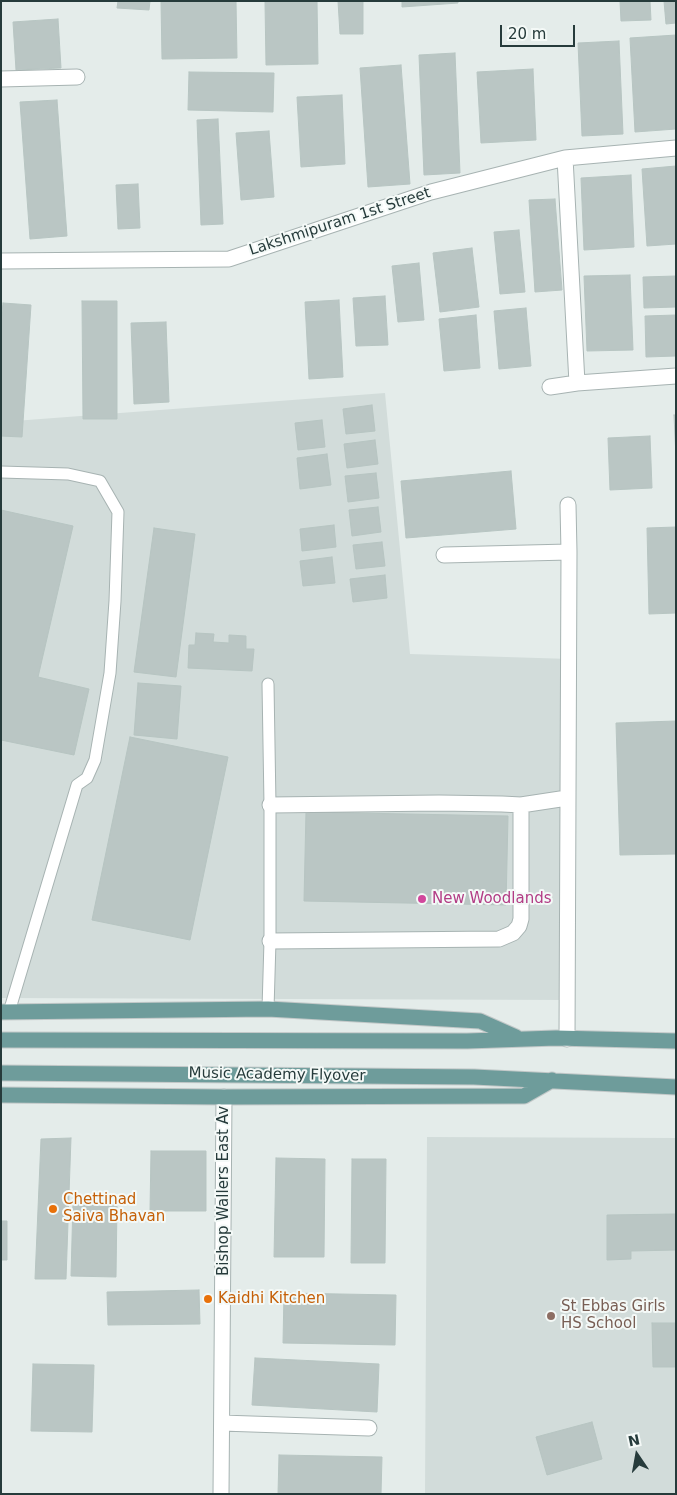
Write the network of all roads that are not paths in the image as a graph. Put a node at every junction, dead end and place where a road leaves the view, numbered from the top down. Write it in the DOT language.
graph roads {
  1 [pos="77,77"];
  2 [pos="1,79"];
  3 [pos="676,148"];
  4 [pos="565,158"];
  5 [pos="1,262"];
  6 [pos="676,376"];
  7 [pos="577,383"];
  8 [pos="550,387"];
  9 [pos="1,472"];
  10 [pos="568,505"];
  11 [pos="569,552"];
  12 [pos="444,555"];
  13 [pos="268,684"];
  14 [pos="567,798"];
  15 [pos="270,805"];
  16 [pos="521,805"];
  17 [pos="270,940"];
  18 [pos="268,1009"];
  19 [pos="5,1012"];
  20 [pos="519,1038"];
  21 [pos="566,1039"];
  22 [pos="1,1040"];
  23 [pos="676,1041"];
  24 [pos="1,1073"];
  25 [pos="552,1080"];
  26 [pos="676,1087"];
  27 [pos="1,1095"];
  28 [pos="224,1097"];
  29 [pos="222,1423"];
  30 [pos="369,1428"];
  31 [pos="221,1494"];
  1 -- 2 [label="street"];
  3 -- 4 [label="street, Lakshmipuram 1st Street"];
  4 -- 5 [label="street, Lakshmipuram 1st Street"];
  4 -- 7 [label="street"];
  6 -- 7 [label="street"];
  7 -- 8 [label="street"];
  9 -- 19 [label="lane"];
  10 -- 11 [label="street"];
  11 -- 12 [label="street"];
  11 -- 14 [label="street"];
  13 -- 15 [label="lane"];
  14 -- 16 [label="street"];
  14 -- 21 [label="street"];
  15 -- 16 [label="street"];
  15 -- 17 [label="lane"];
  16 -- 17 [label="street"];
  17 -- 18 [label="lane"];
  18 -- 19 [label="main road"];
  18 -- 20 [label="main road"];
  20 -- 21 [label="main road"];
  20 -- 22 [label="main road"];
  21 -- 23 [label="main road"];
  24 -- 25 [label="main road, Music Academy Flyover"];
  25 -- 26 [label="main road, Music Academy Flyover"];
  25 -- 28 [label="main road"];
  27 -- 28 [label="main road"];
  28 -- 29 [label="street, Bishop Wallers East Av"];
  29 -- 30 [label="street"];
  29 -- 31 [label="street, Bishop Wallers East Av"];
}
